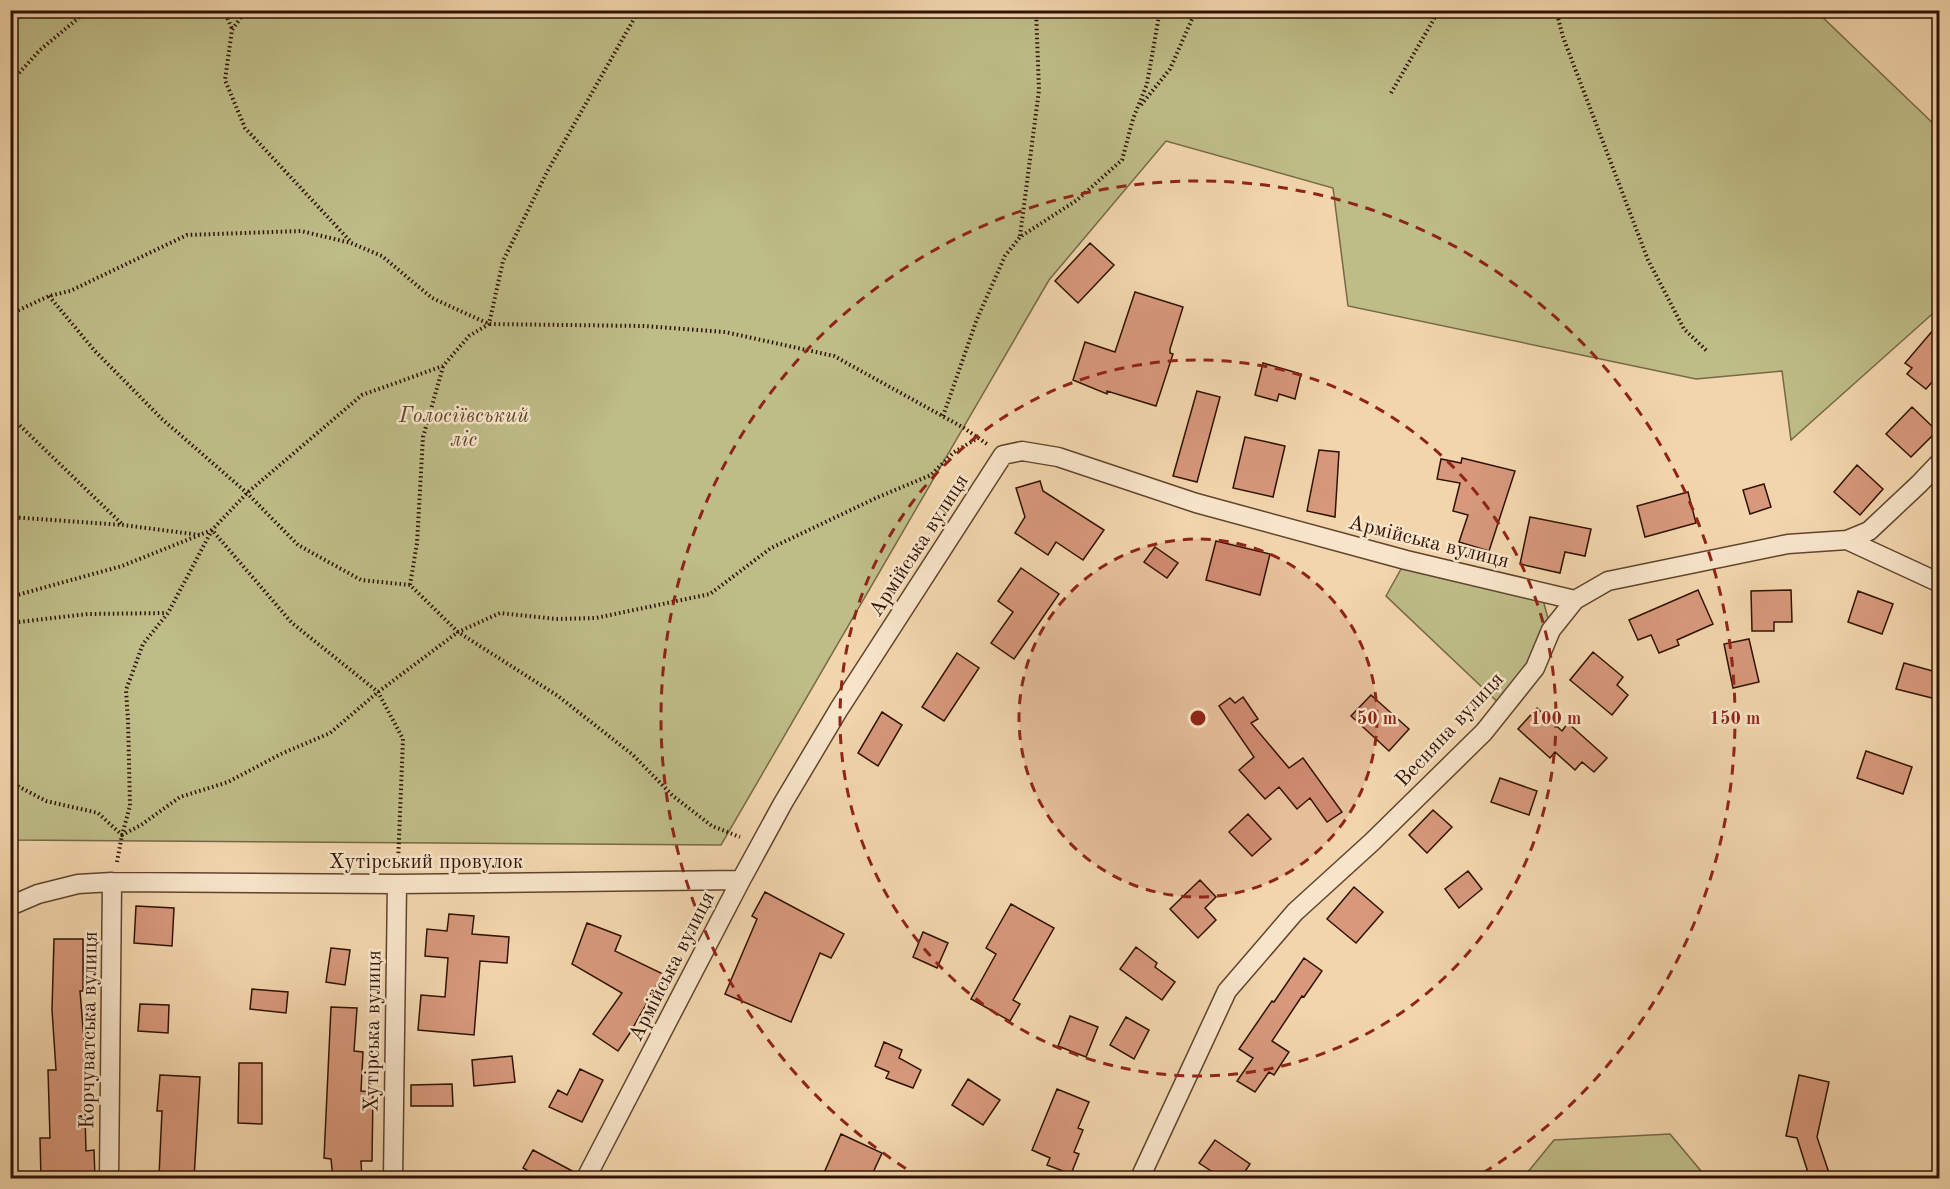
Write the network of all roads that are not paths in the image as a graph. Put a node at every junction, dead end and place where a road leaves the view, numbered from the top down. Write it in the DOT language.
graph roads {
  1 [pos="1940,462"];
  2 [pos="1847,540"];
  3 [pos="1940,583"];
  4 [pos="1575,600"];
  5 [pos="741,880"];
  6 [pos="112,882"];
  7 [pos="397,884"];
  8 [pos="10,906"];
  9 [pos="109,1179"];
  10 [pos="393,1179"];
  11 [pos="586,1179"];
  12 [pos="1140,1179"];
  1 -- 2 [label="street, Весняна вулиця"];
  2 -- 3 [label="street"];
  2 -- 4 [label="street, Весняна вулиця"];
  4 -- 5 [label="street, Армійська вулиця"];
  4 -- 12 [label="street, Весняна вулиця"];
  5 -- 7 [label="street, Хутірський провулок"];
  5 -- 11 [label="street, Армійська вулиця"];
  6 -- 7 [label="street, Хутірський провулок"];
  6 -- 8 [label="street, Хутірський провулок"];
  6 -- 9 [label="street, Корчуватська вулиця"];
  7 -- 10 [label="street, Хутірська вулиця"];
}
